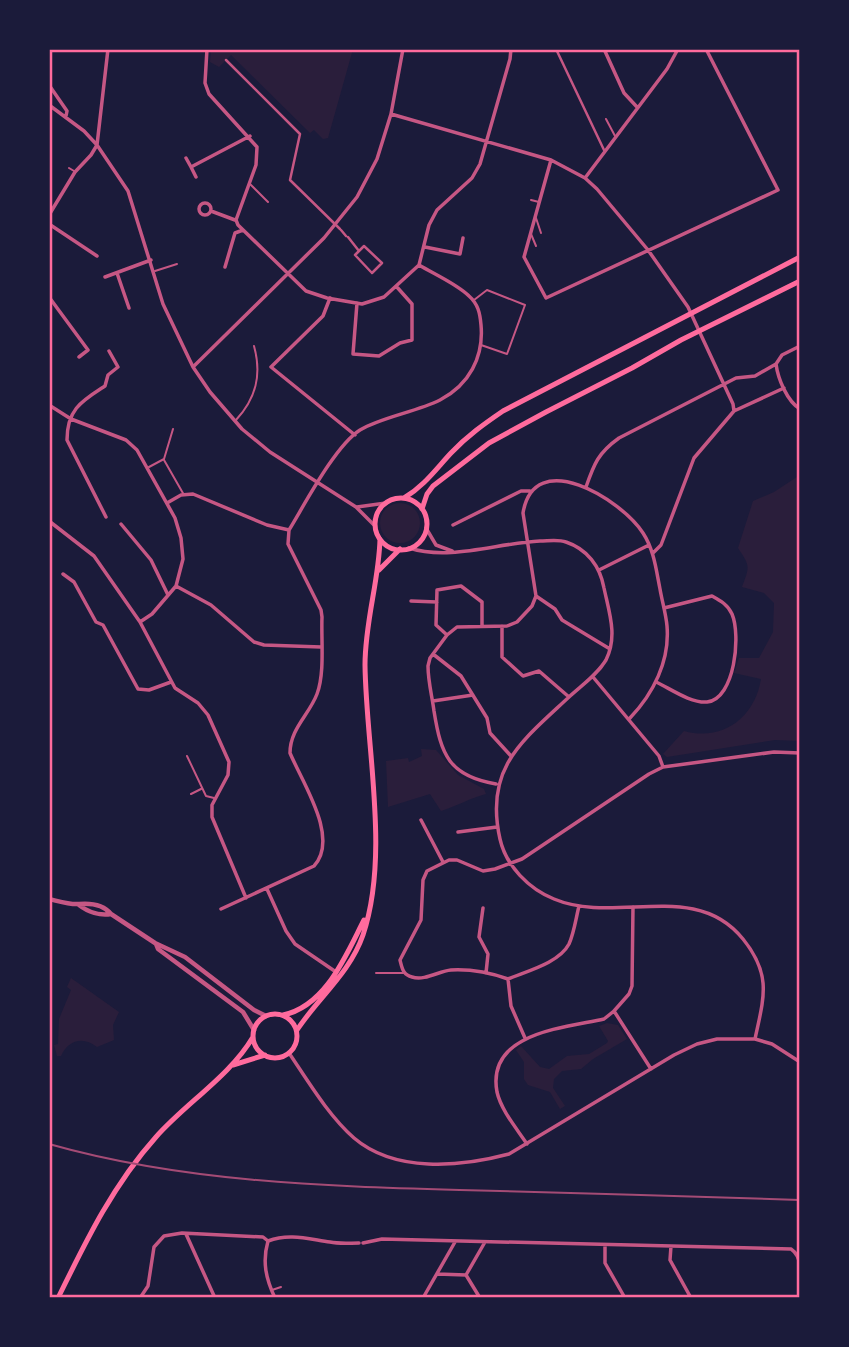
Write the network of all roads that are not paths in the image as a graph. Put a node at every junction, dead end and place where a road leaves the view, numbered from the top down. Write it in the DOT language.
graph roads {
  1 [pos="108,49"];
  2 [pos="207,49"];
  3 [pos="403,49"];
  4 [pos="511,49"];
  5 [pos="556,49"];
  6 [pos="604,49"];
  7 [pos="678,49"];
  8 [pos="705,50"];
  9 [pos="226,60"];
  10 [pos="49,85"];
  11 [pos="49,105"];
  12 [pos="638,108"];
  13 [pos="391,114"];
  14 [pos="66,117"];
  15 [pos="606,119"];
  16 [pos="250,136"];
  17 [pos="616,137"];
  18 [pos="485,141"];
  19 [pos="97,145"];
  20 [pos="605,152"];
  21 [pos="186,158"];
  22 [pos="551,160"];
  23 [pos="69,167"];
  24 [pos="191,167"];
  25 [pos="75,172"];
  26 [pos="196,177"];
  27 [pos="585,178"];
  28 [pos="249,183"];
  29 [pos="531,200"];
  30 [pos="268,202"];
  31 [pos="540,202"];
  32 [pos="211,211"];
  33 [pos="49,215"];
  34 [pos="536,217"];
  35 [pos="236,220"];
  36 [pos="49,224"];
  37 [pos="336,224"];
  38 [pos="243,230"];
  39 [pos="531,233"];
  40 [pos="541,233"];
  41 [pos="463,238"];
  42 [pos="536,246"];
  43 [pos="425,247"];
  44 [pos="648,250"];
  45 [pos="359,251"];
  46 [pos="97,256"];
  47 [pos="800,257"];
  48 [pos="151,260"];
  49 [pos="177,264"];
  50 [pos="419,265"];
  51 [pos="225,267"];
  52 [pos="154,271"];
  53 [pos="117,273"];
  54 [pos="289,273"];
  55 [pos="105,277"];
  56 [pos="800,281"];
  57 [pos="396,286"];
  58 [pos="49,297"];
  59 [pos="330,298"];
  60 [pos="473,300"];
  61 [pos="357,303"];
  62 [pos="129,308"];
  63 [pos="690,314"];
  64 [pos="699,332"];
  65 [pos="481,345"];
  66 [pos="254,346"];
  67 [pos="800,346"];
  68 [pos="109,351"];
  69 [pos="79,356"];
  70 [pos="776,364"];
  71 [pos="193,367"];
  72 [pos="724,385"];
  73 [pos="784,388"];
  74 [pos="49,405"];
  75 [pos="800,409"];
  76 [pos="734,411"];
  77 [pos="71,419"];
  78 [pos="235,421"];
  79 [pos="173,429"];
  80 [pos="355,435"];
  81 [pos="164,459"];
  82 [pos="147,468"];
  83 [pos="318,483"];
  84 [pos="586,487"];
  85 [pos="530,491"];
  86 [pos="184,495"];
  87 [pos="404,498"];
  88 [pos="167,503"];
  89 [pos="386,503"];
  90 [pos="356,508"];
  91 [pos="422,509"];
  92 [pos="106,517"];
  93 [pos="49,521"];
  94 [pos="121,524"];
  95 [pos="453,525"];
  96 [pos="375,526"];
  97 [pos="426,528"];
  98 [pos="289,530"];
  99 [pos="380,538"];
  100 [pos="527,542"];
  101 [pos="649,545"];
  102 [pos="409,548"];
  103 [pos="400,549"];
  104 [pos="454,551"];
  105 [pos="653,553"];
  106 [pos="379,570"];
  107 [pos="599,570"];
  108 [pos="63,574"];
  109 [pos="176,586"];
  110 [pos="169,595"];
  111 [pos="536,596"];
  112 [pos="411,601"];
  113 [pos="437,601"];
  114 [pos="664,608"];
  115 [pos="140,622"];
  116 [pos="482,625"];
  117 [pos="502,626"];
  118 [pos="447,635"];
  119 [pos="321,647"];
  120 [pos="610,649"];
  121 [pos="433,654"];
  122 [pos="593,677"];
  123 [pos="171,682"];
  124 [pos="656,682"];
  125 [pos="472,695"];
  126 [pos="569,697"];
  127 [pos="433,701"];
  128 [pos="630,718"];
  129 [pos="800,753"];
  130 [pos="187,756"];
  131 [pos="511,756"];
  132 [pos="663,767"];
  133 [pos="497,784"];
  134 [pos="202,789"];
  135 [pos="191,794"];
  136 [pos="215,798"];
  137 [pos="421,820"];
  138 [pos="497,827"];
  139 [pos="457,832"];
  140 [pos="443,862"];
  141 [pos="511,864"];
  142 [pos="267,889"];
  143 [pos="246,898"];
  144 [pos="49,899"];
  145 [pos="579,906"];
  146 [pos="633,906"];
  147 [pos="483,908"];
  148 [pos="221,909"];
  149 [pos="368,911"];
  150 [pos="156,943"];
  151 [pos="336,972"];
  152 [pos="376,973"];
  153 [pos="405,973"];
  154 [pos="486,973"];
  155 [pos="508,979"];
  156 [pos="614,1012"];
  157 [pos="283,1015"];
  158 [pos="266,1016"];
  159 [pos="297,1030"];
  160 [pos="253,1033"];
  161 [pos="525,1038"];
  162 [pos="755,1039"];
  163 [pos="289,1053"];
  164 [pos="265,1055"];
  165 [pos="800,1062"];
  166 [pos="230,1066"];
  167 [pos="651,1069"];
  168 [pos="527,1144"];
  169 [pos="184,1234"];
  170 [pos="268,1241"];
  171 [pos="455,1242"];
  172 [pos="485,1242"];
  173 [pos="605,1245"];
  174 [pos="671,1246"];
  175 [pos="437,1274"];
  176 [pos="466,1275"];
  177 [pos="281,1287"];
  178 [pos="271,1290"];
  179 [pos="212,1295"];
  180 [pos="58,1298"];
  181 [pos="140,1298"];
  182 [pos="275,1298"];
  183 [pos="424,1298"];
  184 [pos="480,1298"];
  185 [pos="625,1298"];
  186 [pos="691,1298"];
  187 [pos="799,1298"];
  1 -- 19 [label="street"];
  2 -- 16 [label="street"];
  3 -- 13 [label="street"];
  4 -- 18 [label="street"];
  5 -- 20 [label="street"];
  6 -- 12 [label="street"];
  7 -- 12 [label="street"];
  8 -- 44 [label="street"];
  9 -- 37 [label="street"];
  10 -- 14 [label="street"];
  11 -- 14 [label="street"];
  12 -- 17 [label="street"];
  13 -- 18 [label="street"];
  13 -- 37 [label="street"];
  14 -- 19 [label="street"];
  15 -- 17 [label="lane"];
  16 -- 24 [label="street"];
  16 -- 28 [label="street"];
  17 -- 20 [label="street"];
  18 -- 22 [label="street"];
  18 -- 43 [label="street"];
  19 -- 25 [label="street"];
  19 -- 48 [label="street"];
  20 -- 27 [label="street"];
  21 -- 24 [label="street"];
  22 -- 27 [label="street"];
  22 -- 31 [label="street"];
  23 -- 25 [label="lane"];
  24 -- 26 [label="street"];
  25 -- 33 [label="street"];
  27 -- 44 [label="street"];
  28 -- 30 [label="lane"];
  28 -- 35 [label="street"];
  29 -- 31 [label="lane"];
  31 -- 34 [label="street"];
  32 -- 35 [label="street"];
  34 -- 39 [label="street"];
  34 -- 40 [label="lane"];
  35 -- 38 [label="street"];
  36 -- 46 [label="street"];
  37 -- 45 [label="street"];
  37 -- 54 [label="street"];
  38 -- 51 [label="street"];
  38 -- 54 [label="street"];
  39 -- 42 [label="lane"];
  39 -- 44 [label="street"];
  41 -- 43 [label="street"];
  43 -- 50 [label="street"];
  44 -- 63 [label="street"];
  45 -- 45 [label="street"];
  47 -- 63 [label="main road"];
  48 -- 52 [label="street"];
  48 -- 53 [label="street"];
  49 -- 52 [label="lane"];
  50 -- 57 [label="street"];
  50 -- 60 [label="street"];
  52 -- 71 [label="street"];
  53 -- 55 [label="street"];
  53 -- 62 [label="street"];
  54 -- 59 [label="street"];
  54 -- 71 [label="street"];
  56 -- 64 [label="main road"];
  57 -- 61 [label="street"];
  57 -- 61 [label="street"];
  58 -- 69 [label="street"];
  59 -- 61 [label="street"];
  59 -- 80 [label="street"];
  60 -- 65 [label="street"];
  60 -- 65 [label="lane"];
  63 -- 64 [label="street"];
  63 -- 87 [label="main road"];
  64 -- 72 [label="street"];
  64 -- 91 [label="main road"];
  65 -- 80 [label="street"];
  66 -- 78 [label="lane"];
  67 -- 70 [label="street"];
  68 -- 77 [label="street"];
  70 -- 72 [label="street"];
  70 -- 73 [label="street"];
  71 -- 78 [label="street"];
  72 -- 76 [label="street"];
  72 -- 84 [label="street"];
  73 -- 75 [label="street"];
  73 -- 76 [label="street"];
  74 -- 77 [label="street"];
  76 -- 105 [label="street"];
  77 -- 82 [label="street"];
  77 -- 92 [label="street"];
  78 -- 83 [label="street"];
  79 -- 81 [label="lane"];
  80 -- 83 [label="street"];
  81 -- 82 [label="lane"];
  81 -- 86 [label="lane"];
  82 -- 88 [label="street"];
  83 -- 90 [label="street"];
  83 -- 98 [label="street"];
  84 -- 85 [label="street"];
  84 -- 101 [label="street"];
  85 -- 95 [label="street"];
  85 -- 100 [label="street"];
  86 -- 88 [label="street"];
  86 -- 98 [label="street"];
  87 -- 89 [label="main road"];
  87 -- 91 [label="main road"];
  88 -- 109 [label="street"];
  89 -- 90 [label="street"];
  89 -- 96 [label="main road"];
  90 -- 96 [label="street"];
  91 -- 97 [label="main road"];
  93 -- 115 [label="street"];
  94 -- 110 [label="street"];
  96 -- 99 [label="main road"];
  97 -- 102 [label="main road"];
  97 -- 104 [label="street"];
  98 -- 119 [label="street"];
  99 -- 103 [label="main road"];
  99 -- 106 [label="main road"];
  100 -- 104 [label="street"];
  100 -- 107 [label="street"];
  100 -- 111 [label="street"];
  101 -- 105 [label="street"];
  101 -- 107 [label="street"];
  102 -- 103 [label="main road"];
  102 -- 104 [label="street"];
  103 -- 106 [label="main road"];
  105 -- 114 [label="street"];
  106 -- 149 [label="main road"];
  107 -- 120 [label="street"];
  108 -- 123 [label="street"];
  109 -- 110 [label="street"];
  109 -- 119 [label="street"];
  110 -- 115 [label="street"];
  111 -- 117 [label="street"];
  111 -- 120 [label="street"];
  112 -- 113 [label="street"];
  113 -- 116 [label="street"];
  113 -- 118 [label="street"];
  114 -- 124 [label="street"];
  114 -- 124 [label="street"];
  115 -- 123 [label="street"];
  116 -- 117 [label="street"];
  116 -- 118 [label="street"];
  117 -- 126 [label="street"];
  118 -- 121 [label="street"];
  119 -- 142 [label="street"];
  120 -- 122 [label="street"];
  121 -- 125 [label="street"];
  121 -- 127 [label="street"];
  122 -- 126 [label="street"];
  122 -- 128 [label="street"];
  123 -- 136 [label="street"];
  124 -- 128 [label="street"];
  125 -- 127 [label="street"];
  125 -- 131 [label="street"];
  126 -- 131 [label="street"];
  127 -- 133 [label="street"];
  128 -- 132 [label="street"];
  129 -- 132 [label="street"];
  130 -- 134 [label="lane"];
  131 -- 133 [label="street"];
  132 -- 141 [label="street"];
  133 -- 138 [label="street"];
  134 -- 135 [label="lane"];
  134 -- 136 [label="lane"];
  136 -- 143 [label="street"];
  137 -- 140 [label="street"];
  138 -- 139 [label="street"];
  138 -- 141 [label="street"];
  140 -- 141 [label="street"];
  140 -- 153 [label="street"];
  141 -- 145 [label="street"];
  142 -- 143 [label="street"];
  142 -- 151 [label="street"];
  143 -- 148 [label="street"];
  144 -- 150 [label="street"];
  145 -- 146 [label="street"];
  145 -- 155 [label="street"];
  146 -- 156 [label="street"];
  146 -- 162 [label="street"];
  147 -- 154 [label="street"];
  149 -- 151 [label="main road"];
  149 -- 159 [label="main road"];
  150 -- 158 [label="street"];
  150 -- 160 [label="street"];
  151 -- 157 [label="main road"];
  152 -- 153 [label="lane"];
  153 -- 154 [label="street"];
  154 -- 155 [label="street"];
  155 -- 161 [label="street"];
  156 -- 161 [label="street"];
  156 -- 167 [label="street"];
  157 -- 158 [label="main road"];
  157 -- 159 [label="main road"];
  158 -- 160 [label="main road"];
  159 -- 163 [label="main road"];
  160 -- 164 [label="main road"];
  160 -- 166 [label="main road"];
  161 -- 168 [label="street"];
  162 -- 165 [label="street"];
  162 -- 167 [label="street"];
  163 -- 164 [label="main road"];
  163 -- 168 [label="street"];
  164 -- 166 [label="main road"];
  166 -- 180 [label="main road"];
  167 -- 168 [label="street"];
  169 -- 170 [label="street"];
  169 -- 179 [label="street"];
  169 -- 181 [label="street"];
  170 -- 171 [label="street"];
  170 -- 178 [label="street"];
  171 -- 172 [label="street"];
  171 -- 175 [label="street"];
  172 -- 173 [label="street"];
  172 -- 176 [label="street"];
  173 -- 174 [label="street"];
  173 -- 185 [label="street"];
  174 -- 186 [label="street"];
  174 -- 187 [label="street"];
  175 -- 176 [label="street"];
  175 -- 183 [label="street"];
  176 -- 184 [label="street"];
  177 -- 178 [label="lane"];
  178 -- 182 [label="street"];
}
